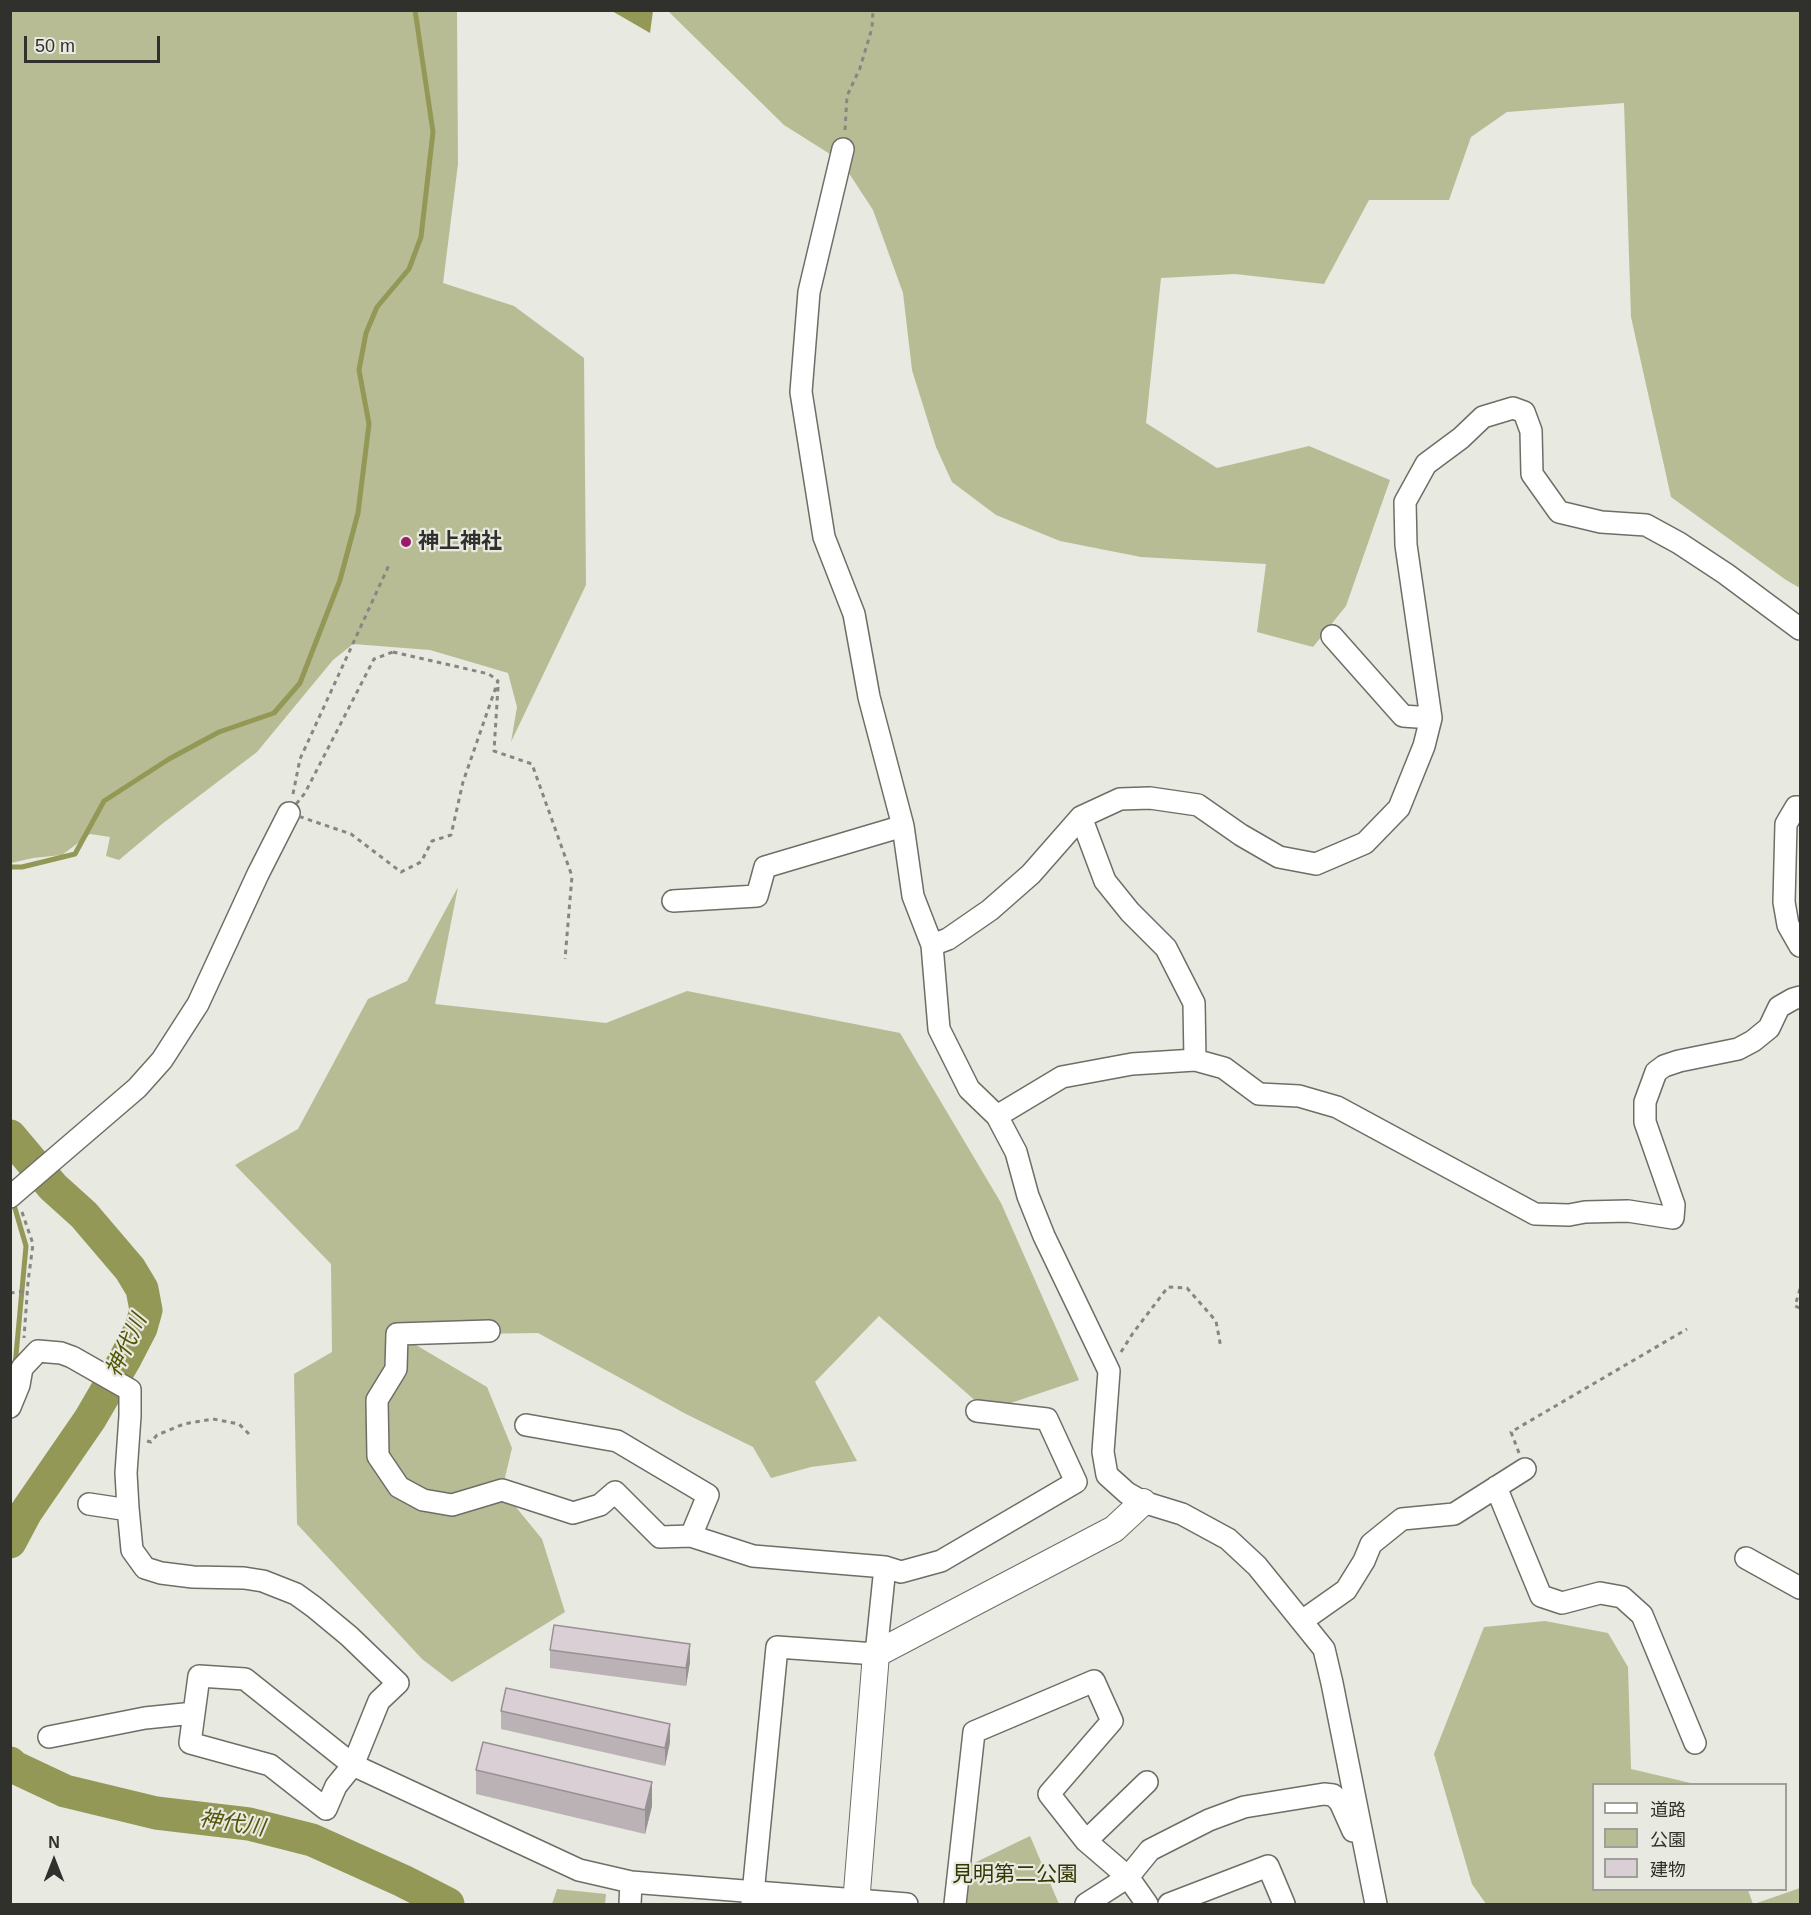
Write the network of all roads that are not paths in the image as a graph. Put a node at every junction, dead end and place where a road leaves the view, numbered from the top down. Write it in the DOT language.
graph roads {
  1 [pos="843,149"];
  2 [pos="1800,629"];
  3 [pos="1332,636"];
  4 [pos="1431,718"];
  5 [pos="1800,807"];
  6 [pos="289,813"];
  7 [pos="1081,817"];
  8 [pos="903,826"];
  9 [pos="673,901"];
  10 [pos="932,945"];
  11 [pos="1800,946"];
  12 [pos="1800,997"];
  13 [pos="1195,1060"];
  14 [pos="997,1116"];
  15 [pos="18,1191"];
  16 [pos="489,1331"];
  17 [pos="10,1407"];
  18 [pos="977,1411"];
  19 [pos="526,1425"];
  20 [pos="1525,1469"];
  21 [pos="1496,1487"];
  22 [pos="1143,1502"];
  23 [pos="89,1504"];
  24 [pos="128,1508"];
  25 [pos="691,1536"];
  26 [pos="1746,1558"];
  27 [pos="885,1567"];
  28 [pos="1800,1588"];
  29 [pos="1302,1621"];
  30 [pos="876,1654"];
  31 [pos="194,1713"];
  32 [pos="49,1737"];
  33 [pos="1695,1743"];
  34 [pos="353,1765"];
  35 [pos="1147,1782"];
  36 [pos="1086,1841"];
  37 [pos="1368,1862"];
  38 [pos="1128,1877"];
  39 [pos="631,1882"];
  40 [pos="753,1898"];
  41 [pos="856,1903"];
  42 [pos="630,1905"];
  43 [pos="907,1905"];
  44 [pos="955,1905"];
  45 [pos="1086,1905"];
  46 [pos="1147,1905"];
  47 [pos="1169,1905"];
  48 [pos="1284,1905"];
  49 [pos="1376,1905"];
  1 -- 8 [label="street"];
  2 -- 4 [label="street"];
  3 -- 4 [label="street"];
  4 -- 7 [label="street"];
  5 -- 11 [label="street"];
  6 -- 15 [label="street"];
  7 -- 10 [label="street"];
  7 -- 13 [label="street"];
  8 -- 9 [label="street"];
  8 -- 10 [label="street"];
  10 -- 14 [label="street"];
  12 -- 13 [label="street"];
  13 -- 14 [label="street"];
  14 -- 22 [label="street"];
  16 -- 25 [label="street"];
  17 -- 24 [label="street"];
  18 -- 27 [label="street"];
  19 -- 25 [label="street"];
  20 -- 21 [label="street"];
  21 -- 29 [label="street"];
  21 -- 33 [label="street"];
  22 -- 29 [label="street"];
  22 -- 30 [label="street"];
  23 -- 24 [label="street"];
  24 -- 34 [label="street"];
  25 -- 27 [label="street"];
  26 -- 28 [label="street"];
  27 -- 30 [label="street"];
  29 -- 37 [label="street"];
  30 -- 40 [label="street"];
  30 -- 41 [label="street"];
  31 -- 32 [label="street"];
  31 -- 34 [label="street"];
  31 -- 34 [label="street"];
  34 -- 39 [label="street"];
  35 -- 36 [label="street"];
  36 -- 38 [label="street"];
  36 -- 44 [label="street"];
  37 -- 38 [label="street"];
  37 -- 49 [label="street"];
  38 -- 45 [label="street"];
  38 -- 46 [label="street"];
  39 -- 40 [label="street"];
  39 -- 42 [label="street"];
  40 -- 41 [label="street"];
  41 -- 43 [label="street"];
  47 -- 48 [label="street"];
}
